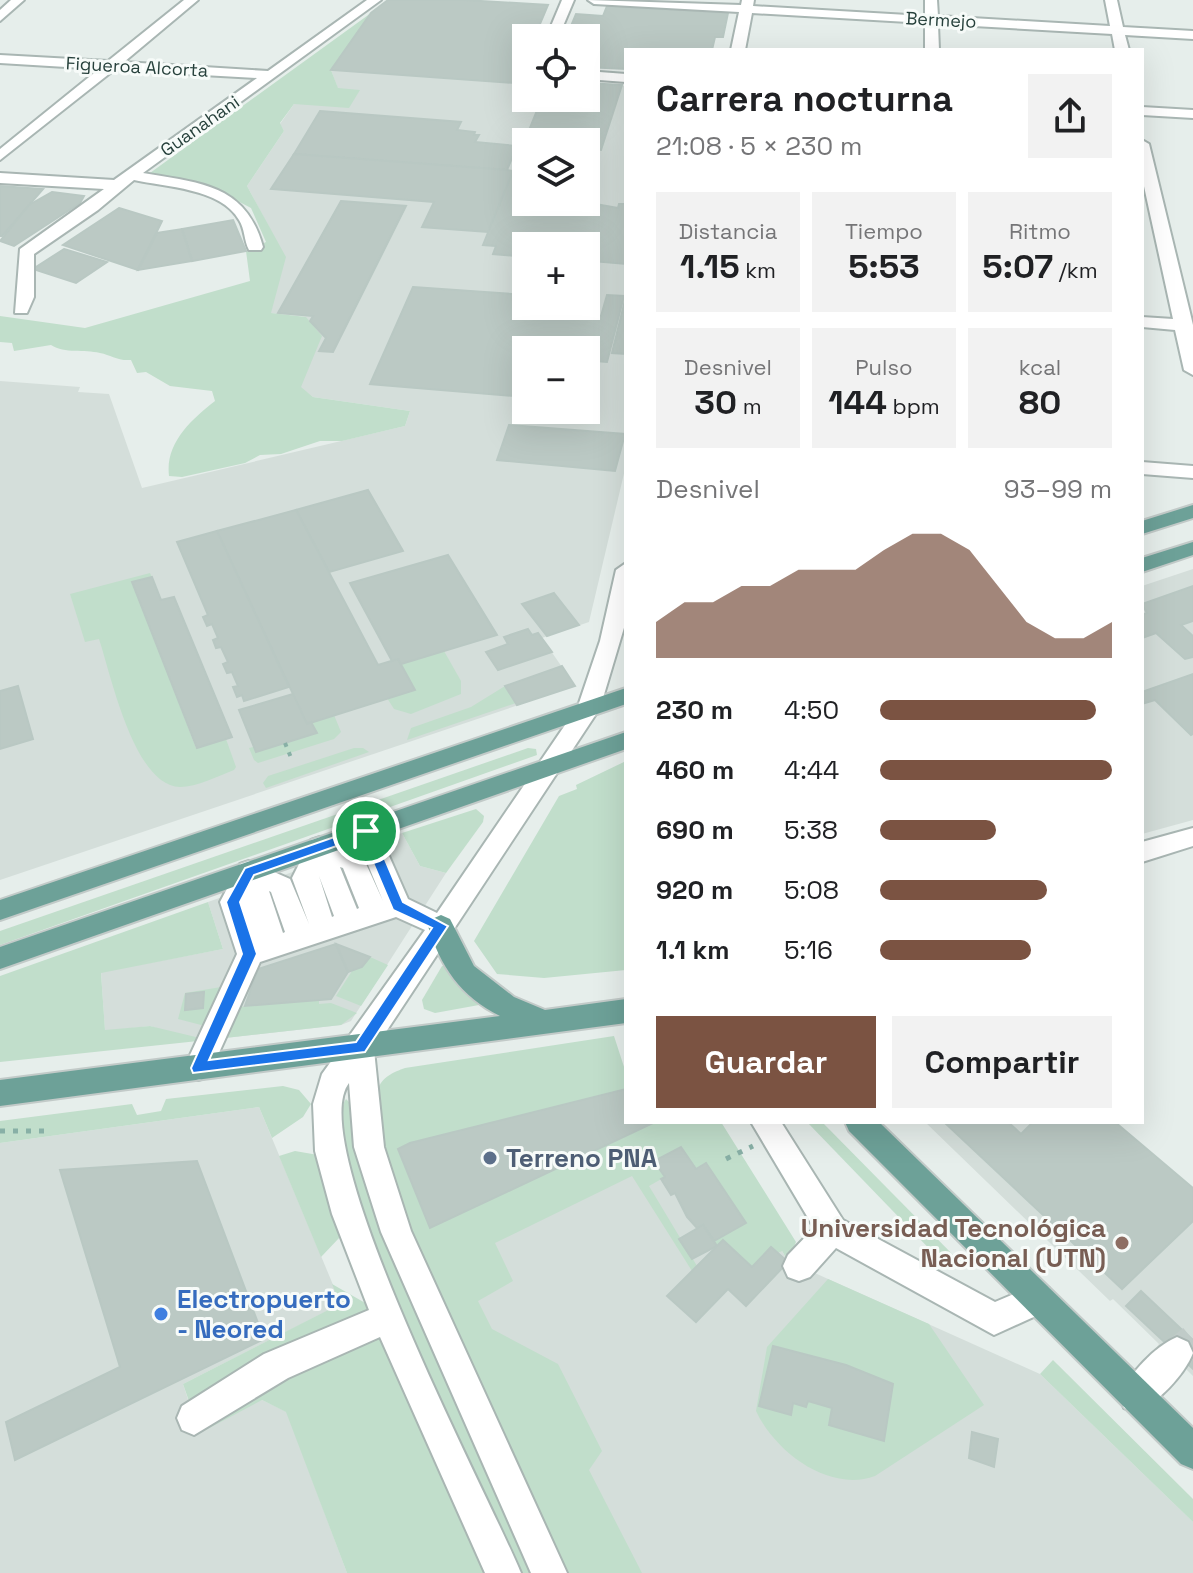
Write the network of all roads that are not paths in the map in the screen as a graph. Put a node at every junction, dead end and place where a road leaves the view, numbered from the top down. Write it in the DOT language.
graph roads {
  1 [pos="18,0"];
  2 [pos="192,0"];
  3 [pos="375,0"];
  4 [pos="568,0"];
  5 [pos="594,0"];
  6 [pos="931,0"];
  7 [pos="1111,0"];
  8 [pos="747,4"];
  9 [pos="0,17"];
  10 [pos="931,20"];
  11 [pos="558,24"];
  12 [pos="1118,30"];
  13 [pos="1193,35"];
  14 [pos="738,48"];
  15 [pos="932,48"];
  16 [pos="1122,48"];
  17 [pos="0,59"];
  18 [pos="112,66"];
  19 [pos="273,75"];
  20 [pos="600,76"];
  21 [pos="624,78"];
  22 [pos="1144,111"];
  23 [pos="1193,114"];
  24 [pos="0,156"];
  25 [pos="1144,161"];
  26 [pos="0,178"];
  27 [pos="124,180"];
  28 [pos="1149,204"];
  29 [pos="255,247"];
  30 [pos="21,309"];
  31 [pos="1144,322"];
  32 [pos="1184,325"];
  33 [pos="1193,370"];
  34 [pos="1144,468"];
  35 [pos="1193,472"];
  36 [pos="1193,511"];
  37 [pos="1144,527"];
  38 [pos="1193,548"];
  39 [pos="1144,564"];
  40 [pos="624,579"];
  41 [pos="624,697"];
  42 [pos="589,708"];
  43 [pos="624,741"];
  44 [pos="548,767"];
  45 [pos="366,831"];
  46 [pos="1193,837"];
  47 [pos="320,847"];
  48 [pos="1144,851"];
  49 [pos="249,871"];
  50 [pos="0,910"];
  51 [pos="349,922"];
  52 [pos="441,926"];
  53 [pos="262,950"];
  54 [pos="0,958"];
  55 [pos="624,1011"];
  56 [pos="544,1021"];
  57 [pos="360,1048"];
  58 [pos="198,1068"];
  59 [pos="0,1093"];
  60 [pos="861,1124"];
  61 [pos="769,1129"];
  62 [pos="832,1230"];
  63 [pos="799,1266"];
  64 [pos="1038,1299"];
  65 [pos="388,1318"];
  66 [pos="1188,1344"];
  67 [pos="1136,1396"];
  68 [pos="194,1418"];
  69 [pos="1193,1452"];
  70 [pos="503,1573"];
  71 [pos="549,1573"];
  1 -- 9 [label="street"];
  2 -- 18 [label="street"];
  3 -- 19 [label="street, Guanahani"];
  4 -- 11 [label="street"];
  5 -- 8 [label="street, Bermejo"];
  6 -- 10 [label="street"];
  7 -- 12 [label="street"];
  8 -- 10 [label="street, Bermejo"];
  8 -- 14 [label="street"];
  10 -- 12 [label="street, Bermejo"];
  10 -- 15 [label="street"];
  12 -- 13 [label="street, Bermejo"];
  12 -- 16 [label="street"];
  17 -- 18 [label="street, Figueroa Alcorta"];
  18 -- 19 [label="street, Figueroa Alcorta"];
  18 -- 24 [label="street"];
  19 -- 27 [label="street, Guanahani"];
  20 -- 21 [label="street"];
  22 -- 23 [label="street"];
  25 -- 28 [label="street"];
  26 -- 27 [label="street"];
  27 -- 29 [label="street"];
  27 -- 30 [label="street, Guanahani"];
  28 -- 32 [label="street"];
  31 -- 32 [label="street"];
  32 -- 33 [label="street"];
  34 -- 35 [label="street"];
  36 -- 37 [label="main road"];
  38 -- 39 [label="main road"];
  40 -- 42 [label="street"];
  41 -- 42 [label="main road"];
  42 -- 44 [label="street"];
  42 -- 50 [label="main road"];
  43 -- 44 [label="main road"];
  44 -- 45 [label="main road"];
  44 -- 52 [label="street"];
  45 -- 47 [label="main road"];
  45 -- 51 [label="street"];
  46 -- 48 [label="street"];
  47 -- 49 [label="main road"];
  47 -- 51 [label="street"];
  47 -- 51 [label="street"];
  49 -- 51 [label="street"];
  49 -- 53 [label="street"];
  49 -- 54 [label="main road"];
  51 -- 52 [label="street"];
  51 -- 53 [label="street"];
  52 -- 56 [label="main road"];
  52 -- 57 [label="street"];
  53 -- 58 [label="street"];
  55 -- 56 [label="main road"];
  56 -- 57 [label="main road"];
  57 -- 58 [label="main road"];
  57 -- 65 [label="street"];
  57 -- 71 [label="street"];
  58 -- 59 [label="main road"];
  60 -- 64 [label="main road"];
  61 -- 62 [label="street"];
  62 -- 63 [label="street"];
  62 -- 64 [label="street"];
  64 -- 67 [label="main road"];
  65 -- 68 [label="street"];
  65 -- 70 [label="street"];
  66 -- 67 [label="street"];
  67 -- 69 [label="main road"];
}
